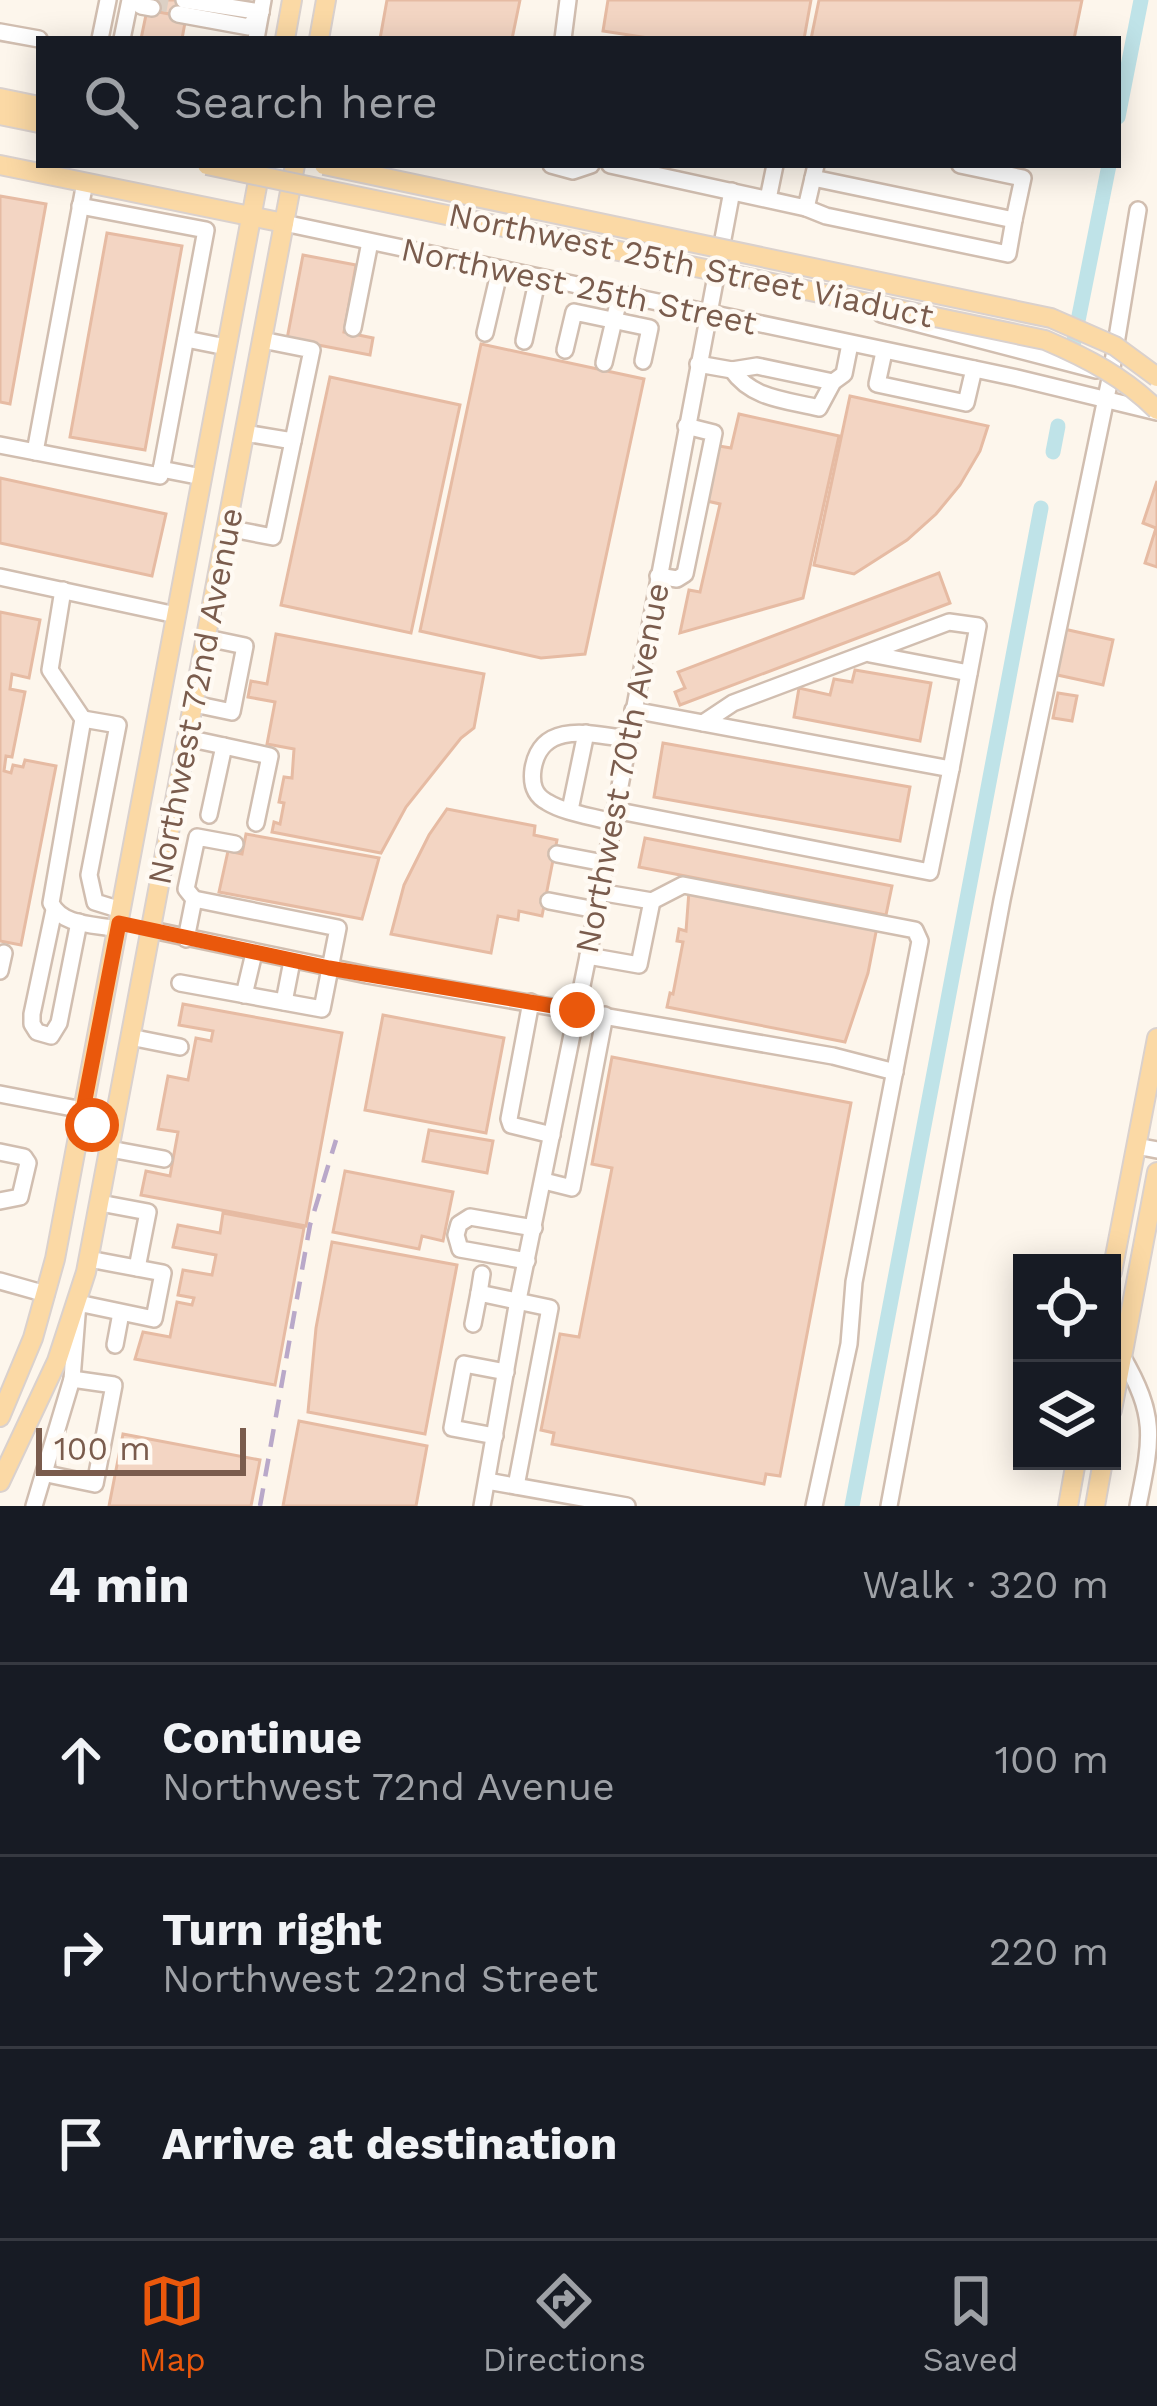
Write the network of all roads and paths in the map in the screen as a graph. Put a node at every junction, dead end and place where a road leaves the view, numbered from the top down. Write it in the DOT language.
graph roads {
  1 [pos="108,0"];
  2 [pos="221,0"];
  3 [pos="292,0"];
  4 [pos="326,0"];
  5 [pos="568,0"];
  6 [pos="143,2"];
  7 [pos="258,4"];
  8 [pos="180,7"];
  9 [pos="0,32"];
  10 [pos="101,36"];
  11 [pos="124,36"];
  12 [pos="256,36"];
  13 [pos="285,36"];
  14 [pos="320,36"];
  15 [pos="562,36"];
  16 [pos="36,38"];
  17 [pos="0,98"];
  18 [pos="36,105"];
  19 [pos="0,118"];
  20 [pos="36,126"];
  21 [pos="0,165"];
  22 [pos="221,168"];
  23 [pos="254,168"];
  24 [pos="338,168"];
  25 [pos="624,168"];
  26 [pos="774,168"];
  27 [pos="975,168"];
  28 [pos="294,170"];
  29 [pos="814,171"];
  30 [pos="85,182"];
  31 [pos="732,191"];
  32 [pos="768,199"];
  33 [pos="80,206"];
  34 [pos="806,208"];
  35 [pos="1138,210"];
  36 [pos="251,217"];
  37 [pos="1014,220"];
  38 [pos="284,223"];
  39 [pos="370,242"];
  40 [pos="500,269"];
  41 [pos="715,272"];
  42 [pos="538,277"];
  43 [pos="620,295"];
  44 [pos="707,313"];
  45 [pos="614,320"];
  46 [pos="352,328"];
  47 [pos="485,333"];
  48 [pos="186,339"];
  49 [pos="262,340"];
  50 [pos="524,341"];
  51 [pos="850,344"];
  52 [pos="226,346"];
  53 [pos="565,350"];
  54 [pos="884,352"];
  55 [pos="643,362"];
  56 [pos="604,363"];
  57 [pos="698,364"];
  58 [pos="974,369"];
  59 [pos="732,370"];
  60 [pos="1111,374"];
  61 [pos="1157,381"];
  62 [pos="833,382"];
  63 [pos="1106,399"];
  64 [pos="1157,411"];
  65 [pos="686,426"];
  66 [pos="245,433"];
  67 [pos="292,441"];
  68 [pos="0,445"];
  69 [pos="35,452"];
  70 [pos="161,469"];
  71 [pos="202,477"];
  72 [pos="228,520"];
  73 [pos="658,576"];
  74 [pos="0,577"];
  75 [pos="63,590"];
  76 [pos="176,614"];
  77 [pos="206,638"];
  78 [pos="867,653"];
  79 [pos="202,660"];
  80 [pos="969,673"];
  81 [pos="194,704"];
  82 [pos="633,710"];
  83 [pos="83,719"];
  84 [pos="703,723"];
  85 [pos="586,733"];
  86 [pos="188,738"];
  87 [pos="628,739"];
  88 [pos="224,746"];
  89 [pos="951,769"];
  90 [pos="570,810"];
  91 [pos="209,815"];
  92 [pos="613,816"];
  93 [pos="256,823"];
  94 [pos="170,832"];
  95 [pos="197,837"];
  96 [pos="235,844"];
  97 [pos="557,854"];
  98 [pos="604,863"];
  99 [pos="56,871"];
  100 [pos="89,878"];
  101 [pos="599,892"];
  102 [pos="194,899"];
  103 [pos="549,901"];
  104 [pos="652,901"];
  105 [pos="54,910"];
  106 [pos="596,910"];
  107 [pos="119,921"];
  108 [pos="79,922"];
  109 [pos="152,930"];
  110 [pos="186,939"];
  111 [pos="46,947"];
  112 [pos="71,951"];
  113 [pos="4,953"];
  114 [pos="254,953"];
  115 [pos="588,956"];
  116 [pos="292,961"];
  117 [pos="329,968"];
  118 [pos="0,971"];
  119 [pos="180,983"];
  120 [pos="244,995"];
  121 [pos="284,1002"];
  122 [pos="531,1002"];
  123 [pos="577,1010"];
  124 [pos="605,1016"];
  125 [pos="130,1037"];
  126 [pos="1157,1038"];
  127 [pos="180,1047"];
  128 [pos="895,1072"];
  129 [pos="0,1094"];
  130 [pos="83,1110"];
  131 [pos="552,1135"];
  132 [pos="1136,1146"];
  133 [pos="110,1148"];
  134 [pos="1157,1150"];
  135 [pos="0,1152"];
  136 [pos="164,1159"];
  137 [pos="106,1172"];
  138 [pos="544,1181"];
  139 [pos="1156,1184"];
  140 [pos="1129,1185"];
  141 [pos="0,1192"];
  142 [pos="20,1197"];
  143 [pos="0,1201"];
  144 [pos="100,1203"];
  145 [pos="534,1228"];
  146 [pos="1157,1232"];
  147 [pos="1142,1249"];
  148 [pos="1116,1254"];
  149 [pos="89,1259"];
  150 [pos="526,1261"];
  151 [pos="137,1268"];
  152 [pos="482,1274"];
  153 [pos="0,1282"];
  154 [pos="479,1293"];
  155 [pos="46,1294"];
  156 [pos="518,1300"];
  157 [pos="77,1304"];
  158 [pos="121,1312"];
  159 [pos="473,1324"];
  160 [pos="115,1345"];
  161 [pos="1122,1356"];
  162 [pos="1121,1362"];
  163 [pos="506,1372"];
  164 [pos="72,1378"];
  165 [pos="0,1417"];
  166 [pos="495,1436"];
  167 [pos="1074,1470"];
  168 [pos="1101,1470"];
  169 [pos="47,1474"];
  170 [pos="487,1481"];
  171 [pos="0,1482"];
  172 [pos="516,1486"];
  173 [pos="34,1506"];
  174 [pos="482,1506"];
  175 [pos="627,1506"];
  176 [pos="814,1506"];
  177 [pos="889,1506"];
  178 [pos="1067,1506"];
  179 [pos="1095,1506"];
  180 [pos="1138,1506"];
  1 -- 10 [label="street"];
  2 -- 7 [label="street"];
  3 -- 13 [label="main road"];
  4 -- 14 [label="main road"];
  5 -- 15 [label="street"];
  6 -- 11 [label="street"];
  7 -- 8 [label="street"];
  7 -- 12 [label="street"];
  9 -- 16 [label="street"];
  17 -- 18 [label="main road"];
  19 -- 20 [label="main road"];
  21 -- 30 [label="main road, Northwest 25th Street"];
  22 -- 64 [label="main road, Northwest 25th Street Viaduct, bridge"];
  23 -- 36 [label="main road, Northwest 72nd Avenue"];
  24 -- 61 [label="main road, Northwest 25th Street Viaduct, bridge"];
  25 -- 31 [label="street"];
  26 -- 32 [label="street"];
  27 -- 37 [label="street"];
  28 -- 38 [label="main road, Northwest 72nd Avenue"];
  28 -- 41 [label="street, Northwest 25th Street"];
  29 -- 34 [label="street"];
  29 -- 37 [label="street"];
  30 -- 33 [label="street"];
  30 -- 36 [label="main road, Northwest 25th Street"];
  31 -- 32 [label="street"];
  31 -- 41 [label="street, Northwest 70th Avenue"];
  32 -- 34 [label="street"];
  33 -- 48 [label="street"];
  33 -- 69 [label="street"];
  34 -- 37 [label="street"];
  35 -- 60 [label="street"];
  36 -- 38 [label="main road, Northwest 25th Street"];
  36 -- 52 [label="main road, Northwest 72nd Avenue"];
  38 -- 39 [label="street, Northwest 25th Street"];
  38 -- 49 [label="main road, Northwest 72nd Avenue"];
  39 -- 40 [label="street, Northwest 25th Street"];
  39 -- 46 [label="street"];
  40 -- 42 [label="street, Northwest 25th Street"];
  40 -- 47 [label="street"];
  41 -- 44 [label="street, Northwest 70th Avenue"];
  41 -- 60 [label="street, Northwest 25th Street"];
  42 -- 43 [label="street, Northwest 25th Street"];
  42 -- 50 [label="street"];
  43 -- 44 [label="street, Northwest 25th Street"];
  43 -- 45 [label="street"];
  44 -- 51 [label="street, Northwest 25th Street"];
  44 -- 57 [label="street, Northwest 70th Avenue"];
  45 -- 53 [label="street"];
  45 -- 55 [label="street"];
  45 -- 56 [label="street"];
  48 -- 52 [label="street"];
  48 -- 70 [label="street"];
  49 -- 66 [label="main road, Northwest 72nd Avenue"];
  49 -- 67 [label="street"];
  51 -- 54 [label="street, Northwest 25th Street"];
  51 -- 62 [label="street"];
  52 -- 71 [label="main road, Northwest 72nd Avenue"];
  54 -- 58 [label="street, Northwest 25th Street"];
  54 -- 58 [label="street"];
  57 -- 59 [label="street"];
  57 -- 65 [label="street, Northwest 70th Avenue"];
  58 -- 63 [label="street, Northwest 25th Street"];
  59 -- 62 [label="street"];
  59 -- 62 [label="street"];
  60 -- 61 [label="street, Northwest 25th Street"];
  60 -- 63 [label="street"];
  63 -- 64 [label="street, Northwest 25th Street"];
  63 -- 177 [label="street"];
  65 -- 73 [label="street, Northwest 70th Avenue"];
  65 -- 73 [label="street"];
  66 -- 67 [label="street"];
  66 -- 72 [label="main road, Northwest 72nd Avenue"];
  67 -- 72 [label="street"];
  68 -- 69 [label="street"];
  69 -- 70 [label="street"];
  70 -- 71 [label="street"];
  71 -- 72 [label="main road"];
  71 -- 76 [label="main road, Northwest 72nd Avenue"];
  72 -- 77 [label="main road, Northwest 72nd Avenue"];
  73 -- 82 [label="street, Northwest 70th Avenue"];
  74 -- 75 [label="street"];
  75 -- 76 [label="street"];
  75 -- 83 [label="street"];
  76 -- 79 [label="main road"];
  76 -- 107 [label="main road, Northwest 72nd Avenue"];
  77 -- 79 [label="main road, Northwest 72nd Avenue"];
  77 -- 81 [label="street"];
  78 -- 80 [label="street"];
  78 -- 80 [label="street"];
  78 -- 84 [label="street"];
  79 -- 81 [label="main road, Northwest 72nd Avenue"];
  80 -- 89 [label="street"];
  81 -- 86 [label="main road, Northwest 72nd Avenue"];
  82 -- 84 [label="street"];
  82 -- 87 [label="street, Northwest 70th Avenue"];
  83 -- 99 [label="street"];
  83 -- 100 [label="street"];
  84 -- 89 [label="street"];
  85 -- 87 [label="street"];
  85 -- 90 [label="street"];
  85 -- 90 [label="street"];
  86 -- 88 [label="street"];
  86 -- 94 [label="main road, Northwest 72nd Avenue"];
  87 -- 92 [label="street, Northwest 70th Avenue"];
  88 -- 91 [label="street"];
  88 -- 93 [label="street"];
  89 -- 92 [label="street"];
  90 -- 92 [label="street"];
  92 -- 98 [label="street, Northwest 70th Avenue"];
  94 -- 95 [label="street"];
  94 -- 109 [label="main road, Northwest 72nd Avenue"];
  95 -- 96 [label="street"];
  95 -- 102 [label="street"];
  97 -- 98 [label="street"];
  98 -- 101 [label="street, Northwest 70th Avenue"];
  99 -- 100 [label="street"];
  99 -- 105 [label="street"];
  100 -- 107 [label="street"];
  101 -- 104 [label="street"];
  101 -- 106 [label="street, Northwest 70th Avenue"];
  102 -- 110 [label="street"];
  102 -- 117 [label="street"];
  103 -- 106 [label="street"];
  104 -- 115 [label="street"];
  104 -- 128 [label="street"];
  105 -- 108 [label="street"];
  105 -- 111 [label="street"];
  106 -- 115 [label="street, Northwest 70th Avenue"];
  107 -- 108 [label="street"];
  107 -- 109 [label="main road"];
  107 -- 130 [label="main road, Northwest 72nd Avenue"];
  108 -- 112 [label="street"];
  109 -- 110 [label="street"];
  109 -- 125 [label="main road, Northwest 72nd Avenue"];
  110 -- 114 [label="street"];
  111 -- 112 [label="street"];
  111 -- 112 [label="street"];
  113 -- 118 [label="street"];
  114 -- 116 [label="street"];
  114 -- 120 [label="street"];
  115 -- 123 [label="street, Northwest 70th Avenue"];
  116 -- 117 [label="street"];
  116 -- 121 [label="street"];
  117 -- 121 [label="street"];
  117 -- 122 [label="street"];
  119 -- 120 [label="street"];
  120 -- 121 [label="street"];
  122 -- 123 [label="street"];
  122 -- 131 [label="street"];
  123 -- 124 [label="street"];
  123 -- 131 [label="street, Northwest 70th Avenue"];
  124 -- 128 [label="street"];
  124 -- 138 [label="street"];
  125 -- 127 [label="street"];
  125 -- 133 [label="main road, Northwest 72nd Avenue"];
  126 -- 132 [label="main road"];
  128 -- 176 [label="street"];
  129 -- 130 [label="street"];
  130 -- 137 [label="main road"];
  130 -- 155 [label="main road, Northwest 72nd Avenue"];
  131 -- 138 [label="street, Northwest 70th Avenue"];
  132 -- 134 [label="street"];
  132 -- 140 [label="main road"];
  133 -- 136 [label="street"];
  133 -- 137 [label="main road, Northwest 72nd Avenue"];
  135 -- 142 [label="street"];
  137 -- 144 [label="main road, Northwest 72nd Avenue"];
  138 -- 145 [label="street, Northwest 70th Avenue"];
  139 -- 140 [label="street"];
  139 -- 147 [label="main road"];
  140 -- 148 [label="main road"];
  141 -- 142 [label="street"];
  142 -- 143 [label="street"];
  144 -- 149 [label="main road, Northwest 72nd Avenue"];
  144 -- 151 [label="street"];
  145 -- 150 [label="street, Northwest 70th Avenue"];
  145 -- 150 [label="street"];
  146 -- 147 [label="main road"];
  147 -- 161 [label="main road"];
  149 -- 151 [label="street"];
  149 -- 157 [label="main road, Northwest 72nd Avenue"];
  150 -- 156 [label="street, Northwest 70th Avenue"];
  151 -- 158 [label="street"];
  152 -- 154 [label="street"];
  153 -- 155 [label="street"];
  154 -- 156 [label="street"];
  154 -- 159 [label="street"];
  155 -- 157 [label="main road"];
  155 -- 165 [label="main road, Northwest 72nd Avenue"];
  156 -- 163 [label="street, Northwest 70th Avenue"];
  156 -- 172 [label="street"];
  157 -- 158 [label="street"];
  157 -- 164 [label="street, Northwest 72nd Avenue"];
  157 -- 171 [label="main road"];
  158 -- 160 [label="street"];
  161 -- 162 [label="main road"];
  161 -- 180 [label="street"];
  163 -- 166 [label="street, Northwest 70th Avenue"];
  163 -- 166 [label="street"];
  164 -- 169 [label="street, Northwest 72nd Avenue"];
  164 -- 169 [label="street"];
  166 -- 170 [label="street, Northwest 70th Avenue"];
  167 -- 178 [label="main road"];
  168 -- 179 [label="main road"];
  169 -- 173 [label="street, Northwest 72nd Avenue"];
  170 -- 172 [label="street"];
  170 -- 174 [label="street, Northwest 70th Avenue"];
  172 -- 175 [label="street"];
}
